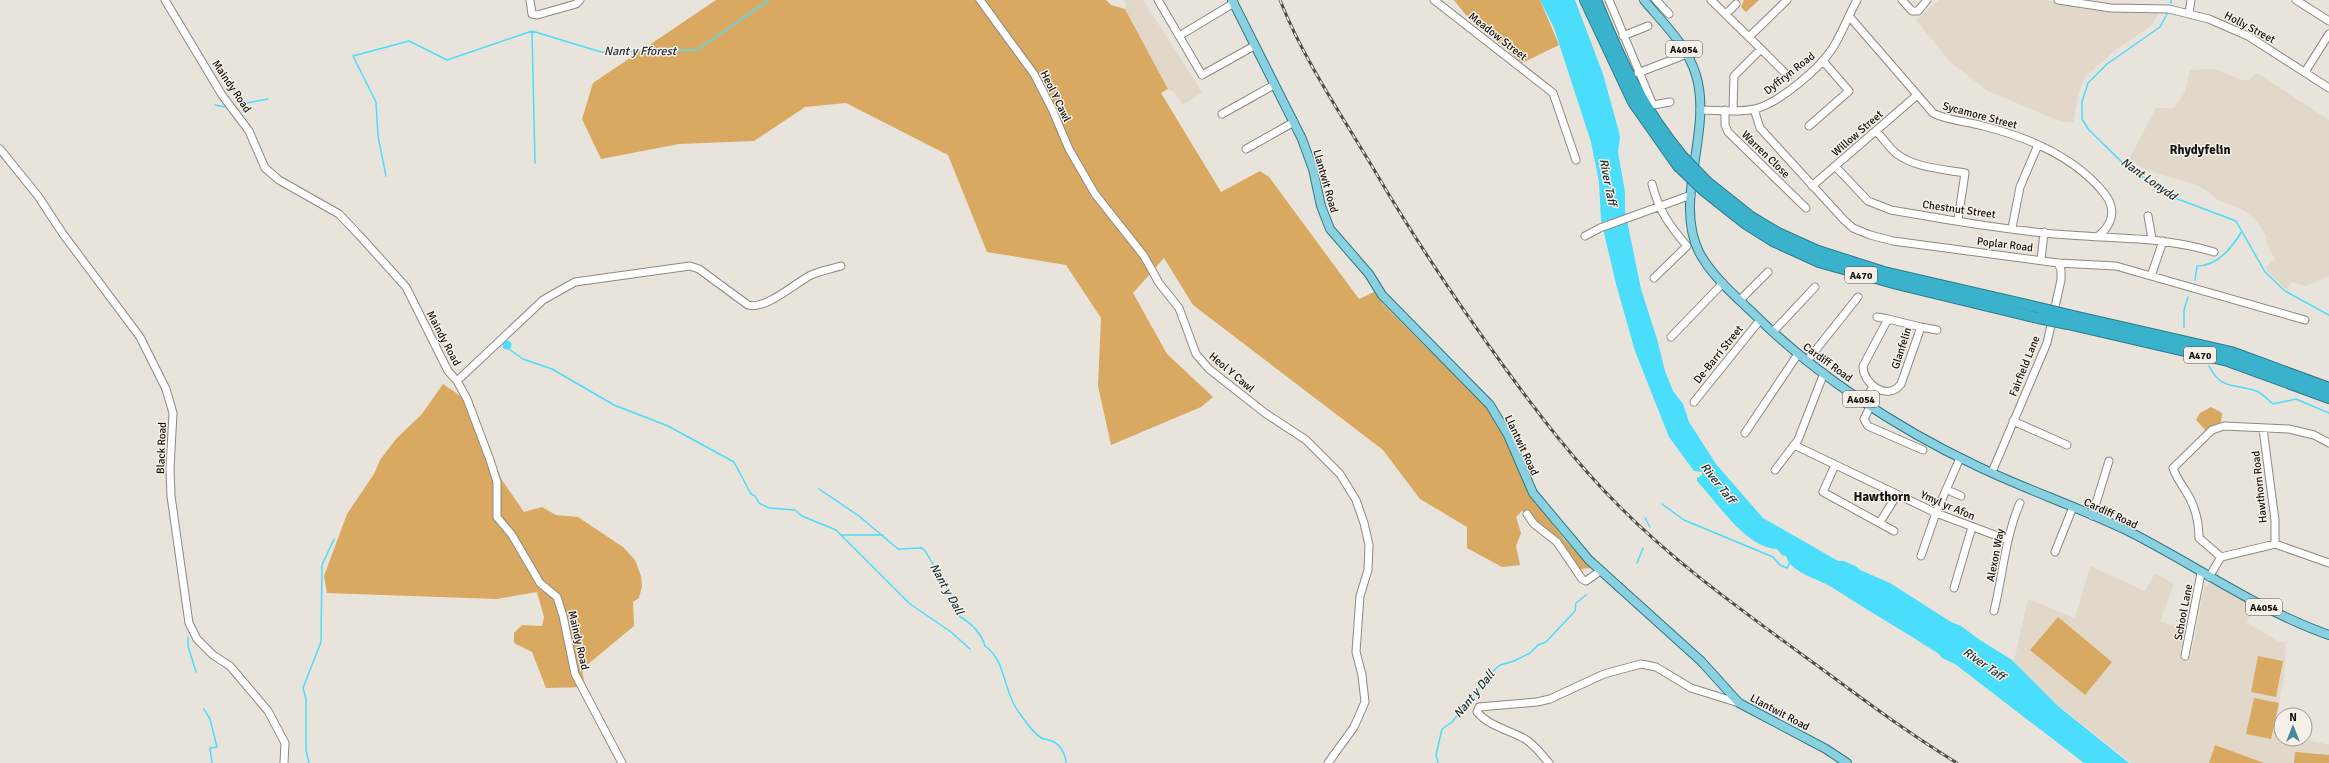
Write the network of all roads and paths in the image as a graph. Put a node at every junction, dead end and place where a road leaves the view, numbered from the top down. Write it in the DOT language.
graph roads {
  1 [pos="165,0"];
  2 [pos="530,0"];
  3 [pos="580,0"];
  4 [pos="980,0"];
  5 [pos="1158,0"];
  6 [pos="1434,0"];
  7 [pos="1585,0"];
  8 [pos="1596,0"];
  9 [pos="1609,0"];
  10 [pos="1644,0"];
  11 [pos="1656,0"];
  12 [pos="1711,0"];
  13 [pos="1787,0"];
  14 [pos="1857,0"];
  15 [pos="1902,0"];
  16 [pos="1927,0"];
  17 [pos="2058,0"];
  18 [pos="2192,0"];
  19 [pos="2296,0"];
  20 [pos="1233,2"];
  21 [pos="1736,4"];
  22 [pos="2189,13"];
  23 [pos="1669,14"];
  24 [pos="1726,14"];
  25 [pos="1849,16"];
  26 [pos="2329,21"];
  27 [pos="1648,26"];
  28 [pos="1184,33"];
  29 [pos="2329,34"];
  30 [pos="1623,36"];
  31 [pos="1748,37"];
  32 [pos="1254,46"];
  33 [pos="1761,49"];
  34 [pos="1687,54"];
  35 [pos="1823,61"];
  36 [pos="2305,72"];
  37 [pos="1638,73"];
  38 [pos="1788,76"];
  39 [pos="1274,85"];
  40 [pos="2329,88"];
  41 [pos="1916,96"];
  42 [pos="1670,102"];
  43 [pos="1754,109"];
  44 [pos="1700,110"];
  45 [pos="1725,110"];
  46 [pos="1733,110"];
  47 [pos="1222,114"];
  48 [pos="1294,122"];
  49 [pos="1809,126"];
  50 [pos="1876,131"];
  51 [pos="2038,145"];
  52 [pos="1246,149"];
  53 [pos="0,150"];
  54 [pos="1576,160"];
  55 [pos="1835,166"];
  56 [pos="1652,184"];
  57 [pos="1705,186"];
  58 [pos="1812,186"];
  59 [pos="1692,196"];
  60 [pos="1658,206"];
  61 [pos="1806,208"];
  62 [pos="2148,216"];
  63 [pos="1958,220"];
  64 [pos="2012,228"];
  65 [pos="2044,232"];
  66 [pos="1585,236"];
  67 [pos="2097,237"];
  68 [pos="2152,239"];
  69 [pos="2163,241"];
  70 [pos="2214,252"];
  71 [pos="2041,260"];
  72 [pos="2058,263"];
  73 [pos="842,266"];
  74 [pos="1768,272"];
  75 [pos="2151,276"];
  76 [pos="1654,278"];
  77 [pos="1723,283"];
  78 [pos="1815,287"];
  79 [pos="1858,297"];
  80 [pos="1740,300"];
  81 [pos="1877,317"];
  82 [pos="1888,319"];
  83 [pos="2069,319"];
  84 [pos="1760,320"];
  85 [pos="2305,320"];
  86 [pos="1921,327"];
  87 [pos="1937,330"];
  88 [pos="1773,332"];
  89 [pos="1671,337"];
  90 [pos="1798,354"];
  91 [pos="1807,361"];
  92 [pos="1824,373"];
  93 [pos="457,381"];
  94 [pos="1873,387"];
  95 [pos="2329,388"];
  96 [pos="2329,398"];
  97 [pos="1694,402"];
  98 [pos="1868,403"];
  99 [pos="2014,421"];
  100 [pos="2263,429"];
  101 [pos="1745,433"];
  102 [pos="2329,443"];
  103 [pos="1794,445"];
  104 [pos="2067,445"];
  105 [pos="1923,450"];
  106 [pos="1960,458"];
  107 [pos="2109,461"];
  108 [pos="1835,465"];
  109 [pos="1775,470"];
  110 [pos="1992,472"];
  111 [pos="1948,491"];
  112 [pos="1897,495"];
  113 [pos="1961,496"];
  114 [pos="2020,503"];
  115 [pos="2073,507"];
  116 [pos="1936,513"];
  117 [pos="1527,514"];
  118 [pos="2092,516"];
  119 [pos="1880,522"];
  120 [pos="1972,527"];
  121 [pos="1894,531"];
  122 [pos="2008,540"];
  123 [pos="2275,544"];
  124 [pos="2055,552"];
  125 [pos="1921,556"];
  126 [pos="2221,557"];
  127 [pos="2329,563"];
  128 [pos="1600,571"];
  129 [pos="2201,572"];
  130 [pos="2209,577"];
  131 [pos="1954,588"];
  132 [pos="1994,611"];
  133 [pos="2329,635"];
  134 [pos="2185,656"];
  135 [pos="1739,703"];
  136 [pos="284,763"];
  137 [pos="622,763"];
  138 [pos="1328,763"];
  139 [pos="1549,763"];
  140 [pos="1847,763"];
  1 -- 93 [label="street, Maindy Road"];
  2 -- 3 [label="street"];
  4 -- 138 [label="street, Heol Y Cawl"];
  5 -- 32 [label="street"];
  6 -- 54 [label="street, Meadow Street"];
  7 -- 57 [label="highway, A470, bridge"];
  8 -- 57 [label="highway, A470, bridge"];
  9 -- 30 [label="street"];
  10 -- 34 [label="main road, A4054"];
  11 -- 23 [label="street"];
  12 -- 24 [label="street"];
  13 -- 31 [label="street"];
  14 -- 25 [label="street, Dyffryn Road"];
  15 -- 16 [label="street"];
  17 -- 22 [label="street, Holly Street"];
  18 -- 22 [label="street"];
  19 -- 26 [label="street"];
  20 -- 28 [label="street"];
  20 -- 32 [label="main road, Llantwit Road"];
  21 -- 24 [label="street"];
  22 -- 36 [label="street, Holly Street"];
  24 -- 31 [label="street"];
  25 -- 35 [label="street, Dyffryn Road"];
  25 -- 41 [label="street, Sycamore Street"];
  27 -- 30 [label="street"];
  29 -- 36 [label="street"];
  30 -- 37 [label="street"];
  31 -- 33 [label="street"];
  32 -- 39 [label="main road, Llantwit Road"];
  33 -- 38 [label="street"];
  33 -- 46 [label="street"];
  34 -- 37 [label="street"];
  34 -- 44 [label="main road, A4054"];
  35 -- 43 [label="street, Dyffryn Road"];
  35 -- 49 [label="street"];
  36 -- 40 [label="street, Holly Street"];
  37 -- 42 [label="street"];
  39 -- 47 [label="street"];
  39 -- 48 [label="main road, Llantwit Road"];
  41 -- 50 [label="street, Willow Street"];
  41 -- 51 [label="street, Sycamore Street"];
  43 -- 46 [label="street, Dyffryn Road"];
  43 -- 58 [label="street, Poplar Road"];
  44 -- 45 [label="street, Dyffryn Road"];
  44 -- 59 [label="main road, Cardiff Road / A4054"];
  45 -- 46 [label="street, Dyffryn Road"];
  45 -- 61 [label="street, Warren Close"];
  48 -- 52 [label="street"];
  48 -- 128 [label="main road, Llantwit Road"];
  50 -- 55 [label="street, Willow Street"];
  50 -- 63 [label="street"];
  51 -- 64 [label="street"];
  51 -- 67 [label="street, Sycamore Street"];
  53 -- 136 [label="street, Black Road"];
  55 -- 58 [label="street, Willow Street"];
  55 -- 63 [label="street, Chestnut Street"];
  56 -- 60 [label="street"];
  57 -- 83 [label="highway, A470, bridge"];
  58 -- 71 [label="street, Poplar Road"];
  59 -- 60 [label="street"];
  59 -- 77 [label="main road, Cardiff Road / A4054"];
  60 -- 66 [label="street"];
  60 -- 76 [label="street"];
  62 -- 68 [label="street"];
  63 -- 64 [label="street, Chestnut Street"];
  64 -- 65 [label="street, Chestnut Street"];
  65 -- 67 [label="street, Chestnut Street"];
  65 -- 71 [label="street"];
  67 -- 68 [label="street, Chestnut Street"];
  68 -- 69 [label="street, Chestnut Street"];
  69 -- 70 [label="street, Chestnut Street"];
  69 -- 75 [label="street"];
  71 -- 72 [label="street, Poplar Road"];
  72 -- 75 [label="street, Poplar Road"];
  72 -- 99 [label="street, Fairfield Lane"];
  73 -- 93 [label="street"];
  74 -- 80 [label="street"];
  75 -- 85 [label="street, Poplar Road"];
  77 -- 80 [label="main road, Cardiff Road / A4054"];
  77 -- 89 [label="street"];
  78 -- 88 [label="street"];
  79 -- 91 [label="street"];
  80 -- 84 [label="main road, Cardiff Road / A4054"];
  81 -- 82 [label="street"];
  82 -- 86 [label="street, Glanfelin"];
  82 -- 94 [label="street, Glanfelin"];
  83 -- 95 [label="highway, A470"];
  83 -- 96 [label="highway, A470"];
  84 -- 88 [label="main road, Cardiff Road / A4054"];
  84 -- 97 [label="street, De-Barri Street"];
  86 -- 87 [label="street"];
  86 -- 94 [label="street, Glanfelin"];
  88 -- 90 [label="main road, Cardiff Road / A4054"];
  90 -- 91 [label="main road, Cardiff Road / A4054"];
  90 -- 101 [label="street"];
  91 -- 92 [label="main road, Cardiff Road / A4054"];
  92 -- 98 [label="main road, Cardiff Road / A4054"];
  92 -- 103 [label="street"];
  93 -- 137 [label="street, Maindy Road"];
  94 -- 98 [label="street"];
  98 -- 105 [label="street"];
  98 -- 106 [label="main road, Cardiff Road / A4054"];
  99 -- 104 [label="street"];
  99 -- 110 [label="street, Fairfield Lane"];
  100 -- 102 [label="street"];
  100 -- 123 [label="street, Hawthorn Road"];
  100 -- 126 [label="street"];
  103 -- 108 [label="street, Ymyl yr Afon"];
  103 -- 109 [label="street"];
  106 -- 110 [label="main road, Cardiff Road / A4054"];
  106 -- 111 [label="street"];
  107 -- 118 [label="street"];
  108 -- 112 [label="street, Ymyl yr Afon"];
  108 -- 119 [label="street"];
  110 -- 115 [label="main road, Cardiff Road / A4054"];
  111 -- 113 [label="street"];
  111 -- 116 [label="street"];
  112 -- 116 [label="street, Ymyl yr Afon"];
  112 -- 119 [label="street"];
  114 -- 122 [label="street, Alexon Way"];
  115 -- 118 [label="main road, Cardiff Road / A4054"];
  115 -- 124 [label="street"];
  116 -- 120 [label="street, Ymyl yr Afon"];
  116 -- 125 [label="street"];
  117 -- 128 [label="street"];
  118 -- 129 [label="main road, Cardiff Road / A4054"];
  119 -- 121 [label="street"];
  120 -- 122 [label="street, Ymyl yr Afon"];
  120 -- 131 [label="street"];
  122 -- 132 [label="street, Alexon Way"];
  123 -- 126 [label="street"];
  123 -- 127 [label="street"];
  126 -- 130 [label="street"];
  128 -- 135 [label="main road, Llantwit Road"];
  129 -- 130 [label="main road, A4054"];
  129 -- 134 [label="street, School Lane"];
  130 -- 133 [label="main road, A4054"];
  135 -- 139 [label="street"];
  135 -- 140 [label="main road, Llantwit Road"];
}
